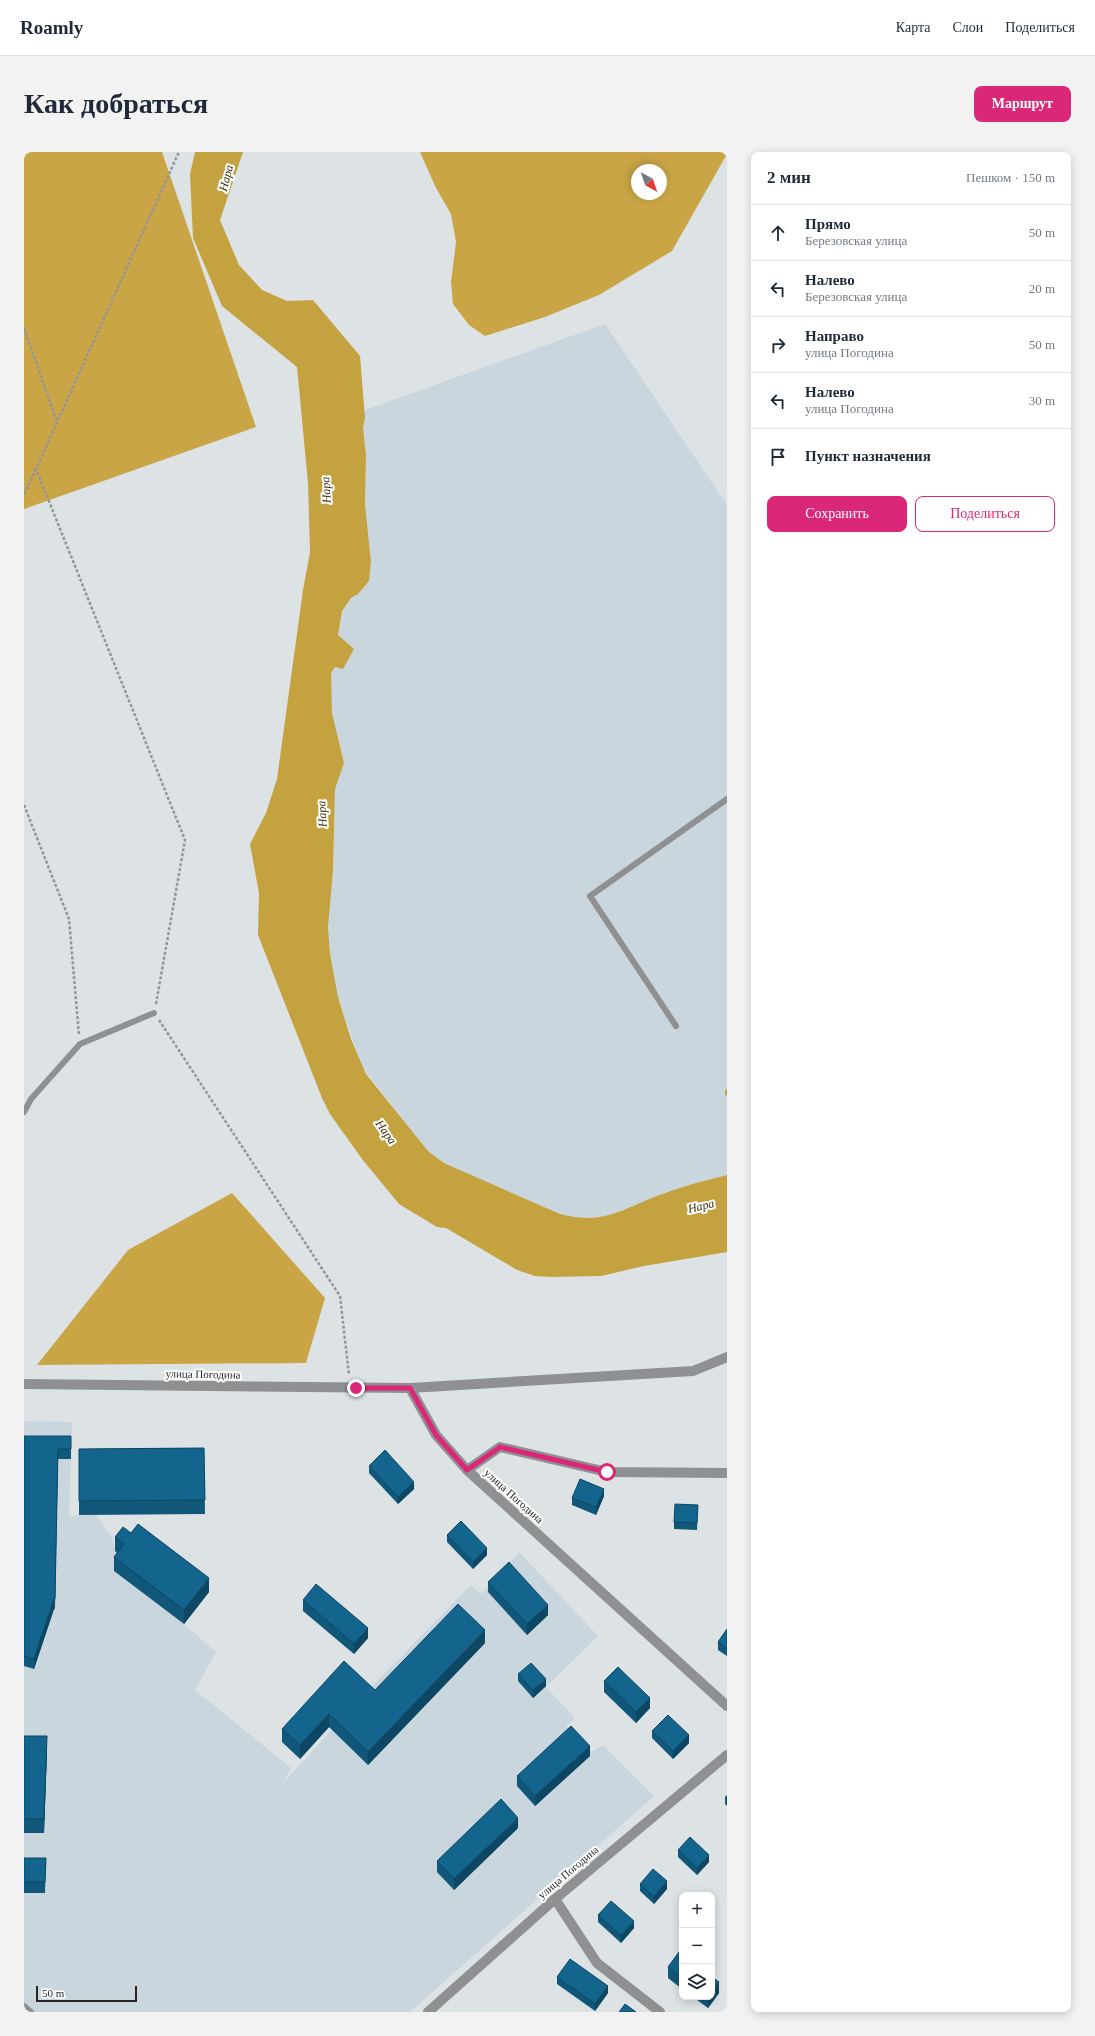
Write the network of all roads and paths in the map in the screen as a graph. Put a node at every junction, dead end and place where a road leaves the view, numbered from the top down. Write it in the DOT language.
graph roads {
  1 [pos="179,152"];
  2 [pos="24,328"];
  3 [pos="57,422"];
  4 [pos="36,469"];
  5 [pos="24,494"];
  6 [pos="727,798"];
  7 [pos="24,805"];
  8 [pos="154,1013"];
  9 [pos="676,1026"];
  10 [pos="80,1044"];
  11 [pos="24,1112"];
  12 [pos="727,1357"];
  13 [pos="349,1375"];
  14 [pos="24,1384"];
  15 [pos="410,1388"];
  16 [pos="467,1470"];
  17 [pos="727,1473"];
  18 [pos="727,1706"];
  19 [pos="727,1755"];
  20 [pos="554,1899"];
  21 [pos="24,2006"];
  22 [pos="31,2012"];
  23 [pos="428,2012"];
  24 [pos="660,2012"];
  1 -- 3 [label="path"];
  2 -- 3 [label="path"];
  3 -- 4 [label="path"];
  4 -- 5 [label="path"];
  4 -- 8 [label="path"];
  6 -- 9 [label="lane"];
  7 -- 10 [label="path"];
  8 -- 10 [label="lane"];
  8 -- 13 [label="path"];
  10 -- 11 [label="lane"];
  12 -- 15 [label="street"];
  14 -- 15 [label="street, улица Погодина"];
  15 -- 16 [label="street, улица Погодина"];
  16 -- 17 [label="street"];
  16 -- 18 [label="street, улица Погодина"];
  19 -- 20 [label="street, улица Погодина"];
  20 -- 23 [label="street, улица Погодина"];
  20 -- 24 [label="street"];
  21 -- 22 [label="lane"];
}
